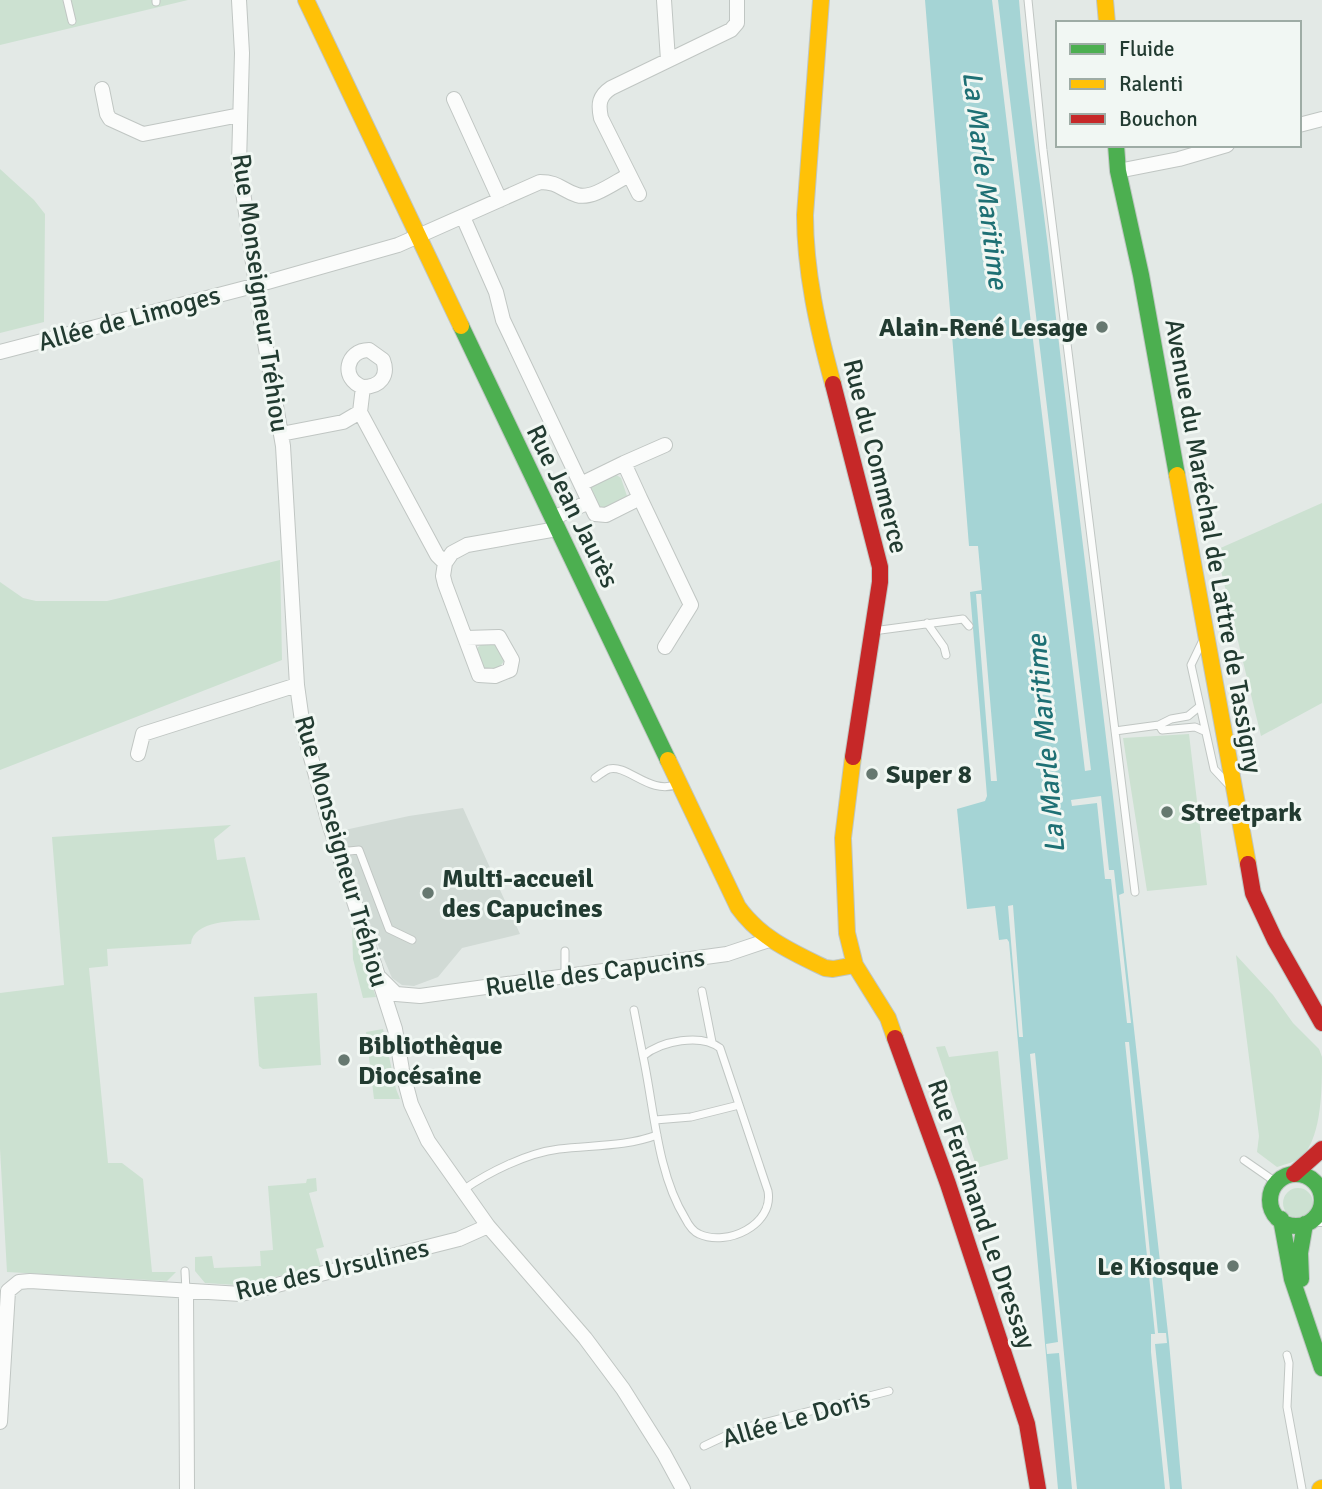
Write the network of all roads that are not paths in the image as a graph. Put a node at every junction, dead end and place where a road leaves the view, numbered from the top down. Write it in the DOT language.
graph roads {
  1 [pos="67,0"];
  2 [pos="239,0"];
  3 [pos="306,0"];
  4 [pos="664,0"];
  5 [pos="737,0"];
  6 [pos="821,0"];
  7 [pos="1028,0"];
  8 [pos="1105,0"];
  9 [pos="72,21"];
  10 [pos="1107,21"];
  11 [pos="668,60"];
  12 [pos="102,89"];
  13 [pos="454,99"];
  14 [pos="240,115"];
  15 [pos="1322,119"];
  16 [pos="1301,124"];
  17 [pos="1116,147"];
  18 [pos="1220,147"];
  19 [pos="1118,171"];
  20 [pos="629,175"];
  21 [pos="639,194"];
  22 [pos="500,200"];
  23 [pos="463,217"];
  24 [pos="418,236"];
  25 [pos="257,285"];
  26 [pos="0,352"];
  27 [pos="363,387"];
  28 [pos="360,412"];
  29 [pos="281,434"];
  30 [pos="665,445"];
  31 [pos="625,463"];
  32 [pos="581,484"];
  33 [pos="640,498"];
  34 [pos="589,502"];
  35 [pos="555,523"];
  36 [pos="445,563"];
  37 [pos="927,623"];
  38 [pos="969,626"];
  39 [pos="873,631"];
  40 [pos="1205,637"];
  41 [pos="466,638"];
  42 [pos="665,646"];
  43 [pos="946,655"];
  44 [pos="296,685"];
  45 [pos="1199,706"];
  46 [pos="1159,725"];
  47 [pos="1115,730"];
  48 [pos="1204,731"];
  49 [pos="138,754"];
  50 [pos="595,778"];
  51 [pos="678,783"];
  52 [pos="1233,788"];
  53 [pos="338,852"];
  54 [pos="1135,892"];
  55 [pos="412,940"];
  56 [pos="769,940"];
  57 [pos="565,951"];
  58 [pos="855,965"];
  59 [pos="565,975"];
  60 [pos="380,977"];
  61 [pos="702,991"];
  62 [pos="420,996"];
  63 [pos="634,1010"];
  64 [pos="1322,1023"];
  65 [pos="395,1029"];
  66 [pos="712,1042"];
  67 [pos="643,1056"];
  68 [pos="739,1105"];
  69 [pos="655,1120"];
  70 [pos="657,1135"];
  71 [pos="1322,1149"];
  72 [pos="1244,1160"];
  73 [pos="1294,1174"];
  74 [pos="1277,1183"];
  75 [pos="1321,1184"];
  76 [pos="463,1189"];
  77 [pos="1281,1219"];
  78 [pos="1314,1221"];
  79 [pos="488,1226"];
  80 [pos="185,1272"];
  81 [pos="4,1289"];
  82 [pos="186,1292"];
  83 [pos="1301,1305"];
  84 [pos="1287,1355"];
  85 [pos="1322,1368"];
  86 [pos="889,1391"];
  87 [pos="0,1422"];
  88 [pos="704,1446"];
  89 [pos="187,1489"];
  90 [pos="683,1489"];
  91 [pos="1038,1489"];
  92 [pos="1302,1489"];
  1 -- 9 [label="lane"];
  2 -- 14 [label="street, Rue Monseigneur Tréhiou"];
  3 -- 24 [label="main road, Rue Jean Jaurès"];
  4 -- 11 [label="street"];
  5 -- 11 [label="street"];
  6 -- 39 [label="main road, Rue du Commerce"];
  7 -- 47 [label="lane"];
  8 -- 10 [label="main road"];
  11 -- 20 [label="street"];
  12 -- 14 [label="street"];
  13 -- 22 [label="street"];
  14 -- 25 [label="street, Rue Monseigneur Tréhiou"];
  15 -- 16 [label="street"];
  17 -- 19 [label="main road, Avenue du Maréchal de Lattre de Tassigny"];
  18 -- 19 [label="street"];
  19 -- 40 [label="main road, Avenue du Maréchal de Lattre de Tassigny"];
  20 -- 21 [label="street"];
  20 -- 22 [label="street, Allée de Limoges"];
  22 -- 23 [label="street, Allée de Limoges"];
  23 -- 24 [label="street, Allée de Limoges"];
  23 -- 32 [label="street"];
  24 -- 25 [label="street, Allée de Limoges"];
  24 -- 35 [label="main road, Rue Jean Jaurès"];
  25 -- 26 [label="street, Allée de Limoges"];
  25 -- 29 [label="street, Rue Monseigneur Tréhiou"];
  27 -- 28 [label="street"];
  28 -- 29 [label="street"];
  28 -- 36 [label="street"];
  29 -- 44 [label="street, Rue Monseigneur Tréhiou"];
  30 -- 31 [label="street"];
  31 -- 32 [label="street"];
  31 -- 33 [label="street"];
  32 -- 34 [label="street"];
  33 -- 34 [label="street"];
  33 -- 42 [label="street"];
  34 -- 35 [label="street"];
  35 -- 36 [label="street"];
  35 -- 51 [label="main road, Rue Jean Jaurès"];
  36 -- 41 [label="street"];
  37 -- 38 [label="lane"];
  37 -- 39 [label="lane"];
  37 -- 43 [label="lane"];
  39 -- 58 [label="main road, Rue du Commerce"];
  40 -- 45 [label="lane"];
  40 -- 52 [label="main road, Avenue du Maréchal de Lattre de Tassigny"];
  44 -- 49 [label="street"];
  44 -- 53 [label="street, Rue Monseigneur Tréhiou"];
  45 -- 46 [label="lane"];
  45 -- 48 [label="lane"];
  46 -- 47 [label="lane"];
  46 -- 48 [label="lane"];
  47 -- 54 [label="lane"];
  48 -- 52 [label="lane"];
  50 -- 51 [label="lane"];
  51 -- 56 [label="main road, Rue Jean Jaurès"];
  52 -- 64 [label="main road, Avenue du Maréchal de Lattre de Tassigny"];
  53 -- 55 [label="lane"];
  53 -- 60 [label="street, Rue Monseigneur Tréhiou"];
  56 -- 58 [label="main road, Rue Jean Jaurès"];
  56 -- 59 [label="street, Ruelle des Capucins"];
  57 -- 59 [label="lane"];
  58 -- 91 [label="main road, Rue Ferdinand Le Dressay"];
  59 -- 62 [label="street, Ruelle des Capucins"];
  60 -- 62 [label="street, Ruelle des Capucins"];
  60 -- 65 [label="street, Rue Monseigneur Tréhiou"];
  61 -- 66 [label="lane"];
  62 -- 65 [label="street"];
  63 -- 67 [label="lane"];
  65 -- 76 [label="street, Rue Monseigneur Tréhiou"];
  66 -- 67 [label="lane"];
  66 -- 68 [label="lane"];
  67 -- 69 [label="lane"];
  68 -- 69 [label="lane"];
  68 -- 70 [label="lane"];
  69 -- 70 [label="lane"];
  70 -- 76 [label="lane"];
  71 -- 73 [label="main road"];
  72 -- 74 [label="lane"];
  73 -- 74 [label="main road"];
  73 -- 75 [label="main road"];
  74 -- 77 [label="main road"];
  75 -- 78 [label="main road"];
  76 -- 79 [label="street, Rue Monseigneur Tréhiou"];
  77 -- 78 [label="main road"];
  77 -- 83 [label="main road"];
  78 -- 83 [label="main road"];
  79 -- 82 [label="street, Rue des Ursulines"];
  79 -- 90 [label="street, Rue Monseigneur Tréhiou"];
  80 -- 82 [label="lane"];
  81 -- 82 [label="street, Rue des Ursulines"];
  81 -- 87 [label="street"];
  82 -- 89 [label="street"];
  83 -- 85 [label="main road"];
  84 -- 92 [label="lane"];
  86 -- 88 [label="lane, Allée Le Doris"];
}
